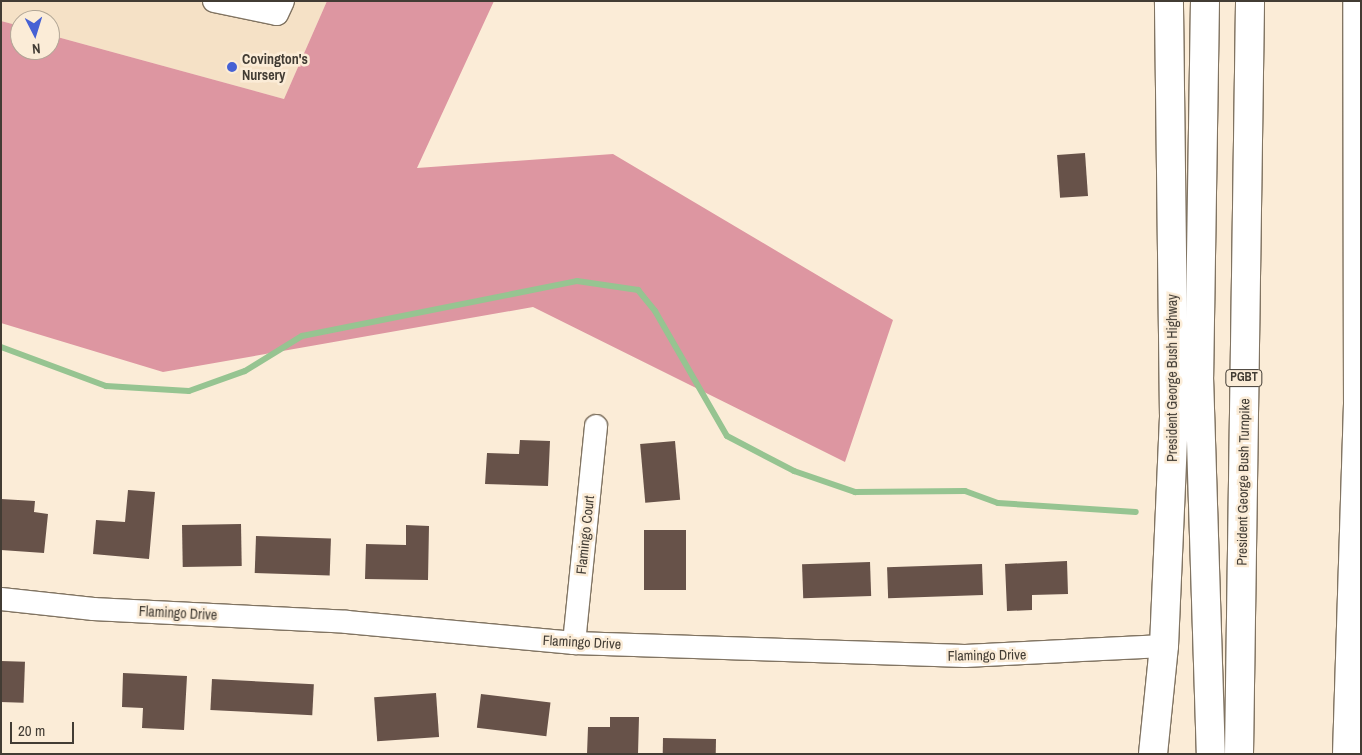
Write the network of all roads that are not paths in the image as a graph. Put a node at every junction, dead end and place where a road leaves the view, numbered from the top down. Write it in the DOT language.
graph roads {
  1 [pos="214,1"];
  2 [pos="283,1"];
  3 [pos="1169,1"];
  4 [pos="1205,1"];
  5 [pos="1250,1"];
  6 [pos="1357,1"];
  7 [pos="596,426"];
  8 [pos="1,599"];
  9 [pos="574,643"];
  10 [pos="1164,646"];
  11 [pos="1153,754"];
  12 [pos="1211,754"];
  13 [pos="1239,754"];
  14 [pos="1347,754"];
  1 -- 2 [label="street"];
  3 -- 10 [label="main road, President George Bush Highway"];
  4 -- 12 [label="main road"];
  5 -- 13 [label="main road, President George Bush Turnpike / PGBT"];
  6 -- 14 [label="main road"];
  7 -- 9 [label="street, Flamingo Court"];
  8 -- 9 [label="street, Flamingo Drive"];
  9 -- 10 [label="street, Flamingo Drive"];
  10 -- 11 [label="main road, President George Bush Highway"];
}
